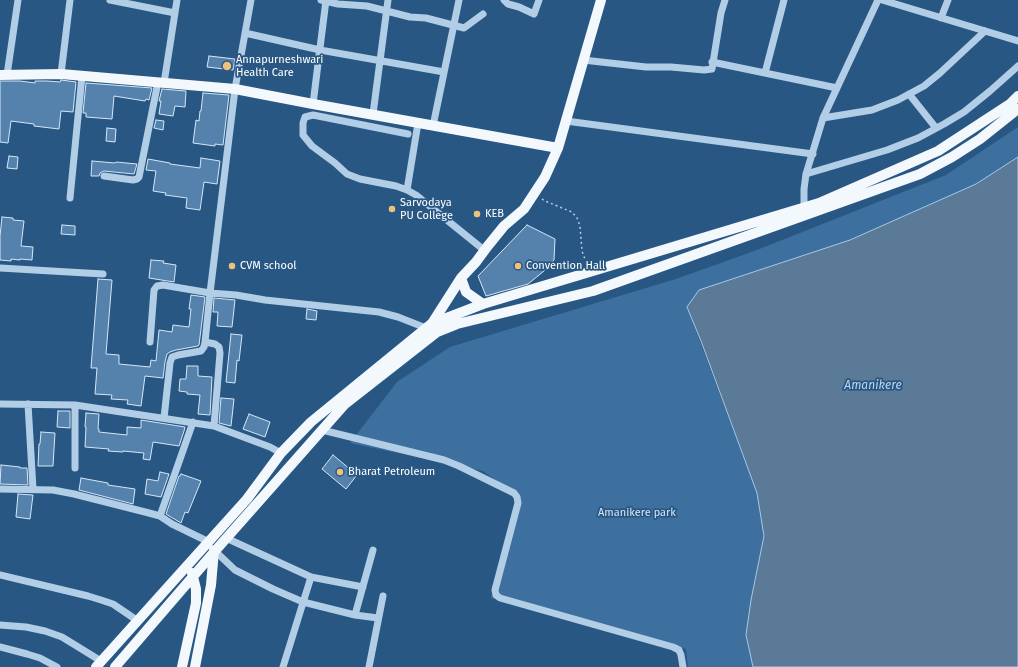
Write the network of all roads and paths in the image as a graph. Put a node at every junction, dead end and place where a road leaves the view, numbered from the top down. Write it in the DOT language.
graph roads {
  1 [pos="18,0"];
  2 [pos="70,0"];
  3 [pos="112,0"];
  4 [pos="177,0"];
  5 [pos="250,0"];
  6 [pos="324,0"];
  7 [pos="388,0"];
  8 [pos="459,0"];
  9 [pos="504,0"];
  10 [pos="538,0"];
  11 [pos="601,0"];
  12 [pos="725,0"];
  13 [pos="784,0"];
  14 [pos="878,0"];
  15 [pos="882,0"];
  16 [pos="948,0"];
  17 [pos="387,11"];
  18 [pos="175,13"];
  19 [pos="483,14"];
  20 [pos="941,18"];
  21 [pos="454,24"];
  22 [pos="985,31"];
  23 [pos="245,32"];
  24 [pos="1018,41"];
  25 [pos="320,50"];
  26 [pos="583,60"];
  27 [pos="380,61"];
  28 [pos="712,62"];
  29 [pos="1018,66"];
  30 [pos="444,72"];
  31 [pos="764,73"];
  32 [pos="60,74"];
  33 [pos="4,75"];
  34 [pos="82,76"];
  35 [pos="161,82"];
  36 [pos="837,88"];
  37 [pos="235,89"];
  38 [pos="908,94"];
  39 [pos="1018,96"];
  40 [pos="313,104"];
  41 [pos="1018,109"];
  42 [pos="373,114"];
  43 [pos="823,118"];
  44 [pos="566,121"];
  45 [pos="418,123"];
  46 [pos="433,126"];
  47 [pos="936,128"];
  48 [pos="408,134"];
  49 [pos="558,148"];
  50 [pos="812,154"];
  51 [pos="806,174"];
  52 [pos="104,176"];
  53 [pos="407,190"];
  54 [pos="534,193"];
  55 [pos="70,198"];
  56 [pos="805,211"];
  57 [pos="484,250"];
  58 [pos="0,268"];
  59 [pos="589,272"];
  60 [pos="103,274"];
  61 [pos="460,278"];
  62 [pos="210,293"];
  63 [pos="483,304"];
  64 [pos="429,330"];
  65 [pos="150,342"];
  66 [pos="205,342"];
  67 [pos="0,404"];
  68 [pos="28,404"];
  69 [pos="75,405"];
  70 [pos="164,418"];
  71 [pos="193,422"];
  72 [pos="214,426"];
  73 [pos="322,430"];
  74 [pos="281,453"];
  75 [pos="75,468"];
  76 [pos="0,489"];
  77 [pos="33,489"];
  78 [pos="160,516"];
  79 [pos="226,538"];
  80 [pos="209,542"];
  81 [pos="373,550"];
  82 [pos="215,551"];
  83 [pos="188,564"];
  84 [pos="0,575"];
  85 [pos="194,576"];
  86 [pos="311,577"];
  87 [pos="363,587"];
  88 [pos="383,596"];
  89 [pos="303,602"];
  90 [pos="355,615"];
  91 [pos="378,618"];
  92 [pos="138,620"];
  93 [pos="0,625"];
  94 [pos="0,647"];
  95 [pos="98,664"];
  96 [pos="57,667"];
  97 [pos="115,667"];
  98 [pos="182,667"];
  99 [pos="196,667"];
  100 [pos="283,667"];
  101 [pos="369,667"];
  102 [pos="683,667"];
  1 -- 33 [label="street"];
  2 -- 32 [label="street"];
  3 -- 18 [label="street"];
  4 -- 18 [label="street"];
  5 -- 23 [label="street"];
  6 -- 17 [label="street"];
  6 -- 25 [label="street"];
  7 -- 17 [label="street"];
  8 -- 21 [label="street"];
  9 -- 10 [label="street"];
  11 -- 26 [label="main road"];
  12 -- 28 [label="street"];
  13 -- 31 [label="street"];
  14 -- 36 [label="street"];
  15 -- 20 [label="street"];
  16 -- 20 [label="street"];
  17 -- 21 [label="street"];
  17 -- 27 [label="street"];
  18 -- 35 [label="street"];
  19 -- 21 [label="street"];
  20 -- 22 [label="street"];
  21 -- 30 [label="street"];
  22 -- 24 [label="street"];
  22 -- 38 [label="street"];
  23 -- 25 [label="street"];
  23 -- 37 [label="street"];
  25 -- 27 [label="street"];
  25 -- 40 [label="street"];
  26 -- 28 [label="street"];
  26 -- 44 [label="main road"];
  27 -- 30 [label="street"];
  27 -- 42 [label="street"];
  28 -- 31 [label="street"];
  29 -- 47 [label="street"];
  30 -- 46 [label="street"];
  31 -- 36 [label="street"];
  32 -- 33 [label="main road"];
  32 -- 34 [label="main road"];
  34 -- 35 [label="main road"];
  34 -- 55 [label="street"];
  35 -- 37 [label="main road"];
  35 -- 52 [label="street"];
  36 -- 43 [label="street"];
  37 -- 40 [label="main road"];
  37 -- 62 [label="street"];
  38 -- 43 [label="street"];
  38 -- 47 [label="street"];
  39 -- 56 [label="main road"];
  40 -- 42 [label="main road"];
  41 -- 56 [label="main road"];
  42 -- 45 [label="main road"];
  43 -- 50 [label="street"];
  44 -- 49 [label="main road"];
  44 -- 50 [label="street"];
  45 -- 46 [label="main road"];
  45 -- 53 [label="street"];
  46 -- 49 [label="main road"];
  47 -- 51 [label="street"];
  48 -- 53 [label="street"];
  49 -- 54 [label="main road"];
  50 -- 51 [label="street"];
  51 -- 56 [label="street"];
  53 -- 57 [label="street"];
  54 -- 57 [label="main road"];
  54 -- 59 [label="path"];
  56 -- 59 [label="main road"];
  56 -- 64 [label="main road"];
  57 -- 61 [label="main road"];
  58 -- 60 [label="street"];
  59 -- 63 [label="main road"];
  61 -- 63 [label="main road"];
  61 -- 64 [label="main road"];
  62 -- 64 [label="street"];
  62 -- 65 [label="street"];
  62 -- 66 [label="street"];
  63 -- 64 [label="main road"];
  64 -- 73 [label="main road"];
  64 -- 74 [label="main road"];
  66 -- 70 [label="street"];
  66 -- 72 [label="street"];
  67 -- 68 [label="street"];
  68 -- 69 [label="street"];
  68 -- 77 [label="street"];
  69 -- 70 [label="street"];
  69 -- 75 [label="street"];
  70 -- 71 [label="street"];
  71 -- 72 [label="street"];
  71 -- 78 [label="street"];
  72 -- 74 [label="street"];
  73 -- 79 [label="main road"];
  73 -- 102 [label="street"];
  74 -- 80 [label="main road"];
  76 -- 77 [label="street"];
  77 -- 78 [label="street"];
  78 -- 80 [label="street"];
  79 -- 82 [label="main road"];
  79 -- 86 [label="street"];
  80 -- 82 [label="main road"];
  80 -- 83 [label="main road"];
  81 -- 87 [label="street"];
  82 -- 85 [label="main road"];
  82 -- 89 [label="street"];
  82 -- 99 [label="main road"];
  83 -- 85 [label="main road"];
  83 -- 92 [label="main road"];
  84 -- 92 [label="street"];
  85 -- 97 [label="main road"];
  85 -- 98 [label="main road"];
  86 -- 87 [label="street"];
  86 -- 89 [label="street"];
  87 -- 90 [label="street"];
  88 -- 91 [label="street"];
  89 -- 90 [label="street"];
  89 -- 100 [label="street"];
  90 -- 91 [label="street"];
  91 -- 101 [label="street"];
  92 -- 95 [label="main road"];
  93 -- 95 [label="street"];
  94 -- 96 [label="street"];
}
